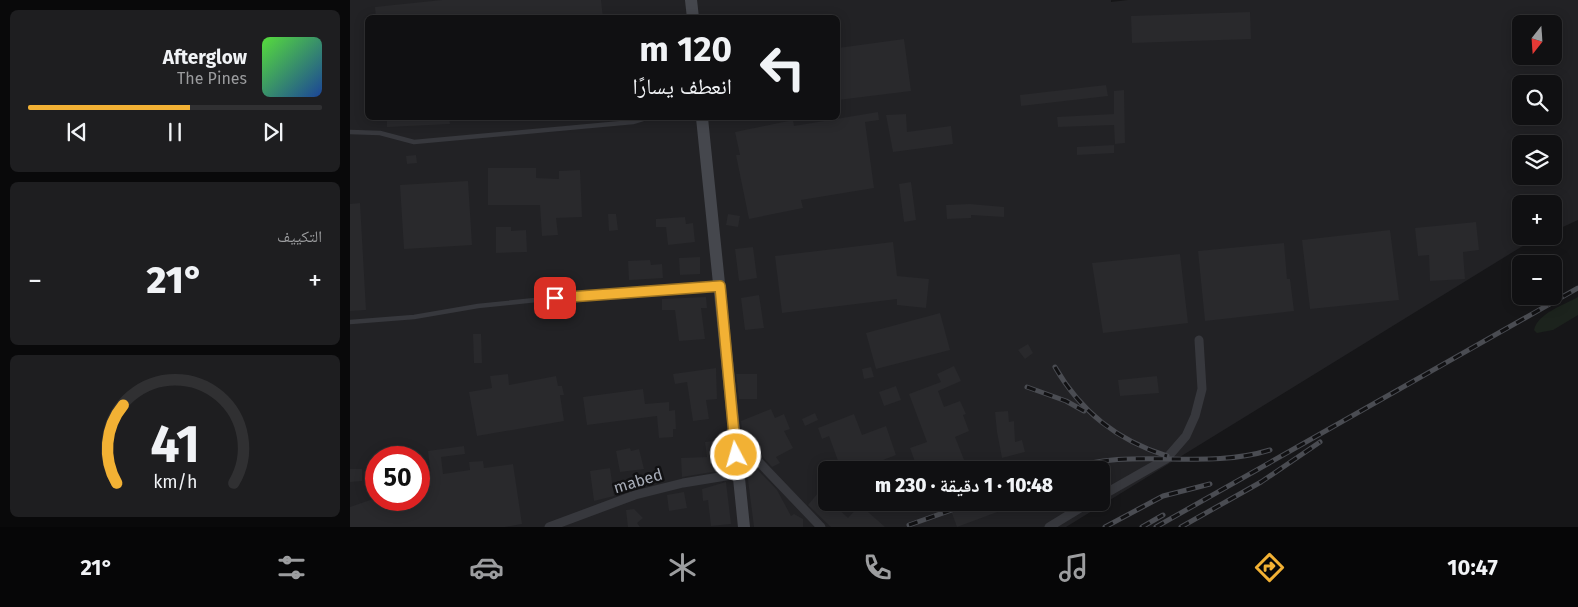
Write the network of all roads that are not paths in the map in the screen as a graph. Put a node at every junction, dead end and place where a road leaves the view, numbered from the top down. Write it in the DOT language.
graph roads {
  1 [pos="691,0"];
  2 [pos="693,15"];
  3 [pos="640,120"];
  4 [pos="702,120"];
  5 [pos="350,132"];
  6 [pos="720,286"];
  7 [pos="350,322"];
  8 [pos="1199,340"];
  9 [pos="734,437"];
  10 [pos="738,474"];
  11 [pos="1110,491"];
  12 [pos="1075,511"];
  13 [pos="549,527"];
  14 [pos="744,527"];
  15 [pos="821,527"];
  16 [pos="1049,527"];
  1 -- 2 [label="main road"];
  3 -- 5 [label="lane"];
  4 -- 6 [label="main road"];
  6 -- 7 [label="lane"];
  6 -- 9 [label="main road"];
  8 -- 11 [label="street"];
  9 -- 10 [label="main road"];
  9 -- 15 [label="street"];
  10 -- 13 [label="street, mabed"];
  10 -- 14 [label="main road"];
  12 -- 16 [label="street"];
}
